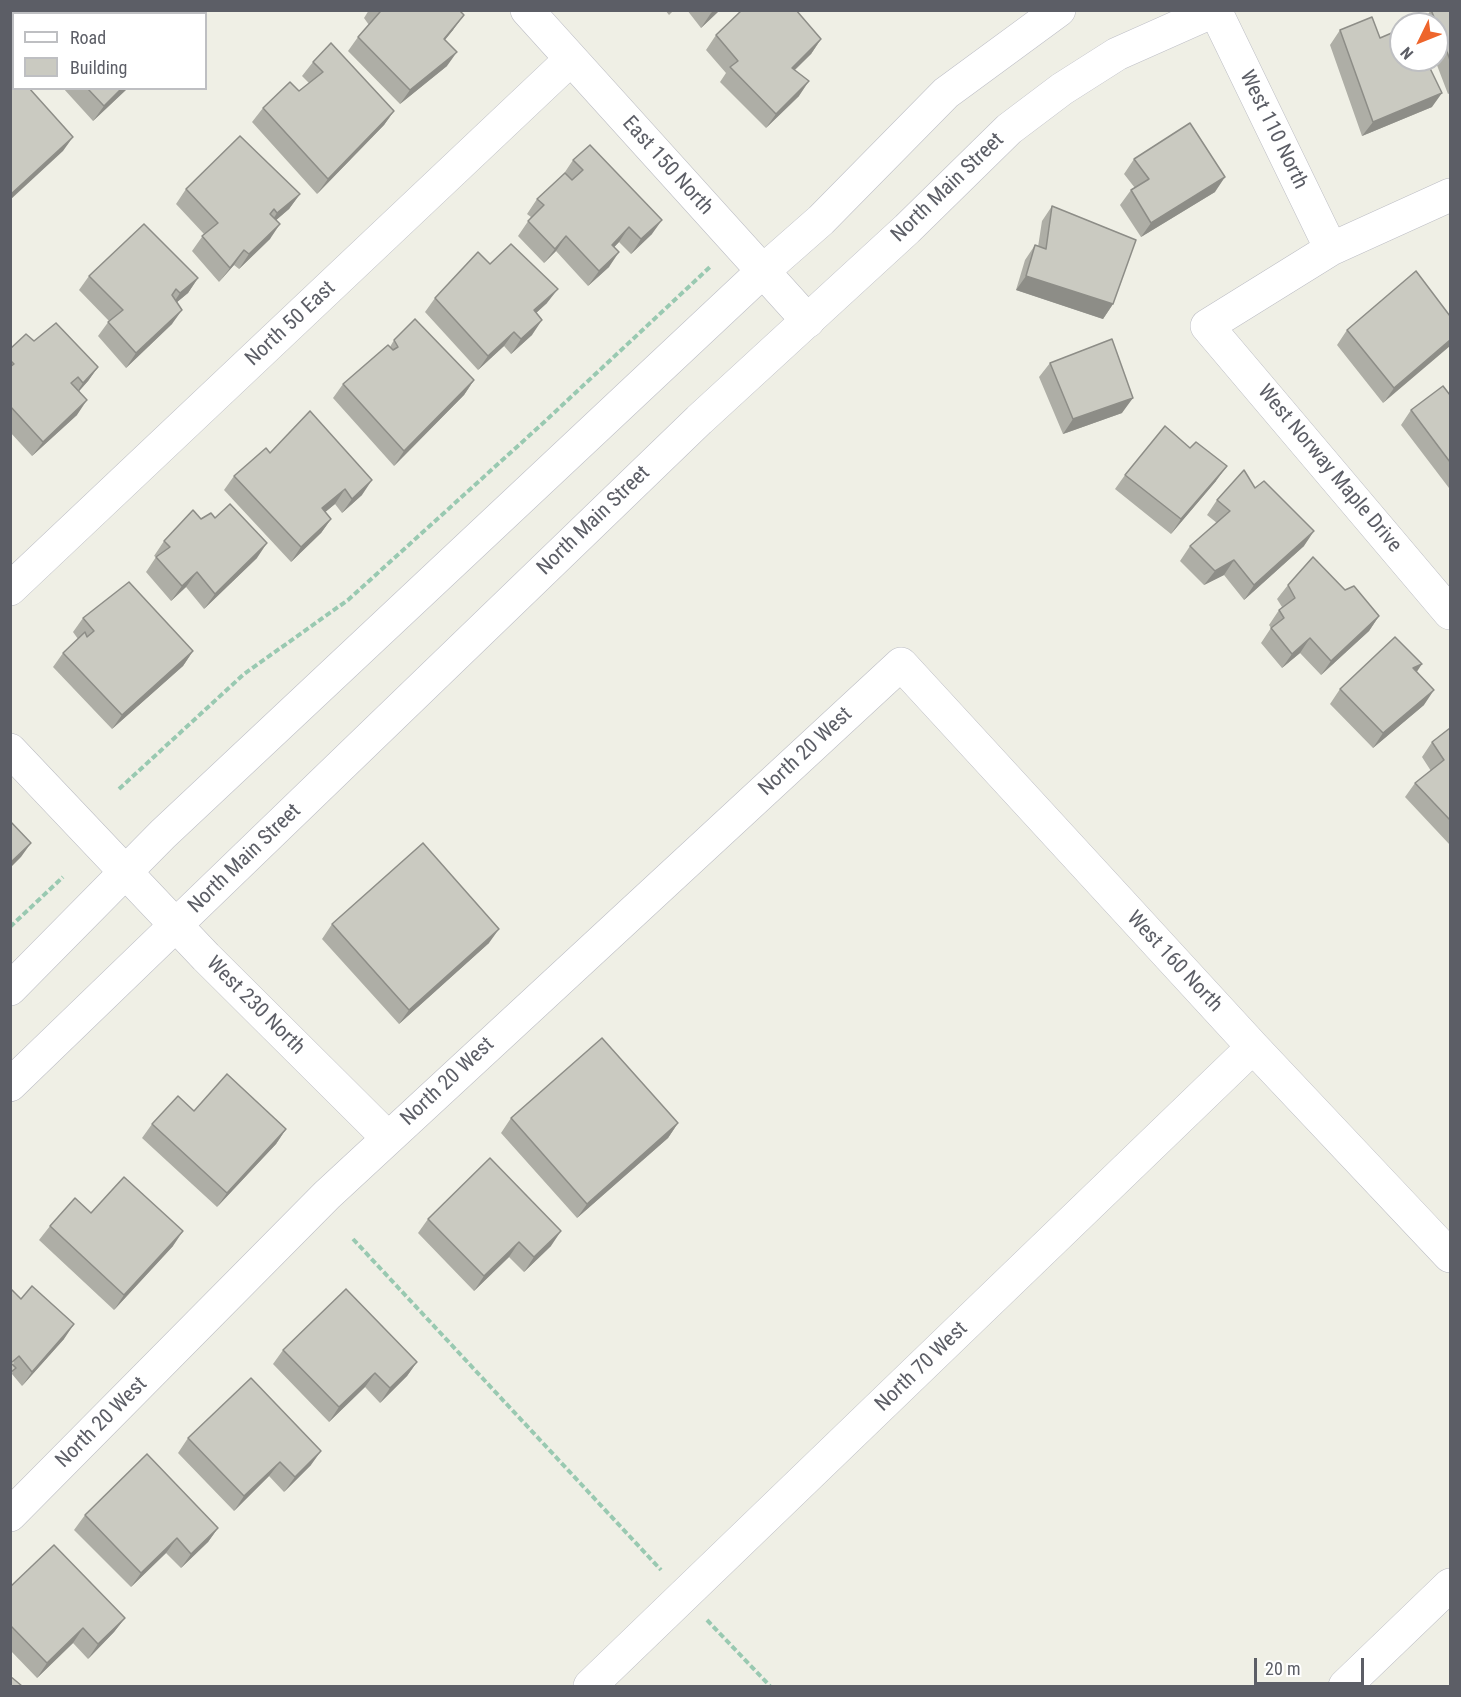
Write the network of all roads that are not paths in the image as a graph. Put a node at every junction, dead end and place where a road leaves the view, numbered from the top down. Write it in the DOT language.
graph roads {
  1 [pos="527,10"];
  2 [pos="1059,10"];
  3 [pos="1216,11"];
  4 [pos="571,59"];
  5 [pos="1450,195"];
  6 [pos="1331,249"];
  7 [pos="763,271"];
  8 [pos="808,321"];
  9 [pos="10,589"];
  10 [pos="1450,613"];
  11 [pos="901,664"];
  12 [pos="10,750"];
  13 [pos="125,872"];
  14 [pos="176,926"];
  15 [pos="10,989"];
  16 [pos="1253,1047"];
  17 [pos="10,1084"];
  18 [pos="388,1138"];
  19 [pos="1450,1256"];
  20 [pos="10,1515"];
  21 [pos="1450,1586"];
  22 [pos="590,1686"];
  23 [pos="1345,1686"];
  1 -- 4 [label="street, East 150 North"];
  2 -- 7 [label="street"];
  3 -- 6 [label="street, West 110 North"];
  3 -- 8 [label="street, North Main Street"];
  4 -- 7 [label="street, East 150 North"];
  4 -- 9 [label="street, North 50 East"];
  5 -- 6 [label="street"];
  6 -- 10 [label="street, West Norway Maple Drive"];
  7 -- 8 [label="street, East 150 North"];
  7 -- 13 [label="street"];
  8 -- 14 [label="street, North Main Street"];
  11 -- 16 [label="street, West 160 North"];
  11 -- 18 [label="street, North 20 West"];
  12 -- 13 [label="street, West 230 North"];
  13 -- 14 [label="street, West 230 North"];
  13 -- 15 [label="street"];
  14 -- 17 [label="street, North Main Street"];
  14 -- 18 [label="street, West 230 North"];
  16 -- 19 [label="street, West 160 North"];
  16 -- 22 [label="street, North 70 West"];
  18 -- 20 [label="street, North 20 West"];
  21 -- 23 [label="street"];
}
